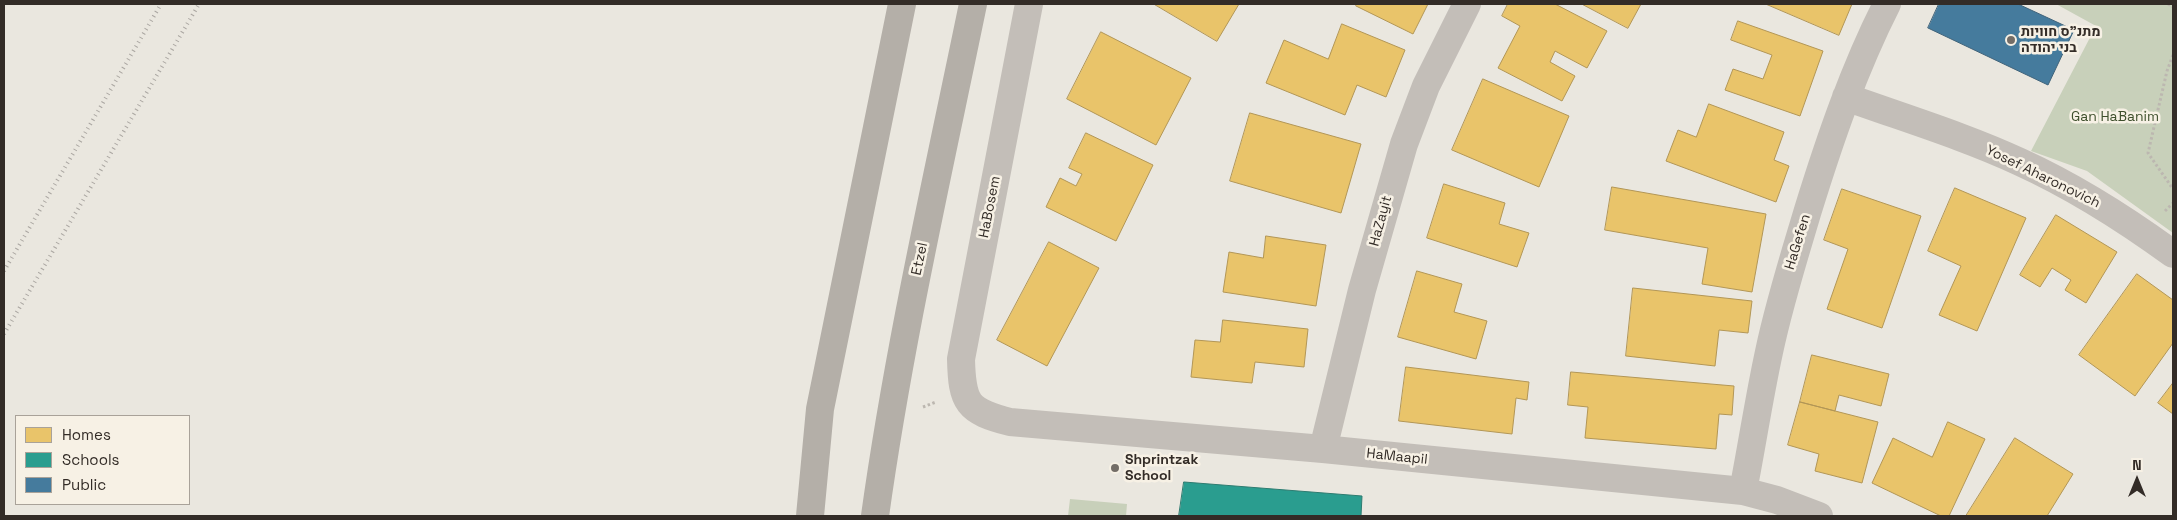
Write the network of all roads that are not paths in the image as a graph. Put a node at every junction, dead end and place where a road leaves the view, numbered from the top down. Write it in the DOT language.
graph roads {
  1 [pos="902,4"];
  2 [pos="973,4"];
  3 [pos="1029,4"];
  4 [pos="1467,4"];
  5 [pos="1887,4"];
  6 [pos="1846,97"];
  7 [pos="2173,254"];
  8 [pos="974,409"];
  9 [pos="1324,449"];
  10 [pos="1743,491"];
  11 [pos="810,516"];
  12 [pos="875,516"];
  13 [pos="1819,516"];
  1 -- 11 [label="main road"];
  2 -- 12 [label="main road, Etzel"];
  3 -- 8 [label="street, HaBosem"];
  4 -- 9 [label="street, HaZayit"];
  5 -- 6 [label="street, HaGefen"];
  6 -- 7 [label="street, Yosef Aharonovich"];
  6 -- 10 [label="street, HaGefen"];
  8 -- 9 [label="street, HaMaapil"];
  9 -- 10 [label="street, HaMaapil"];
  10 -- 13 [label="street, HaMaapil"];
}
